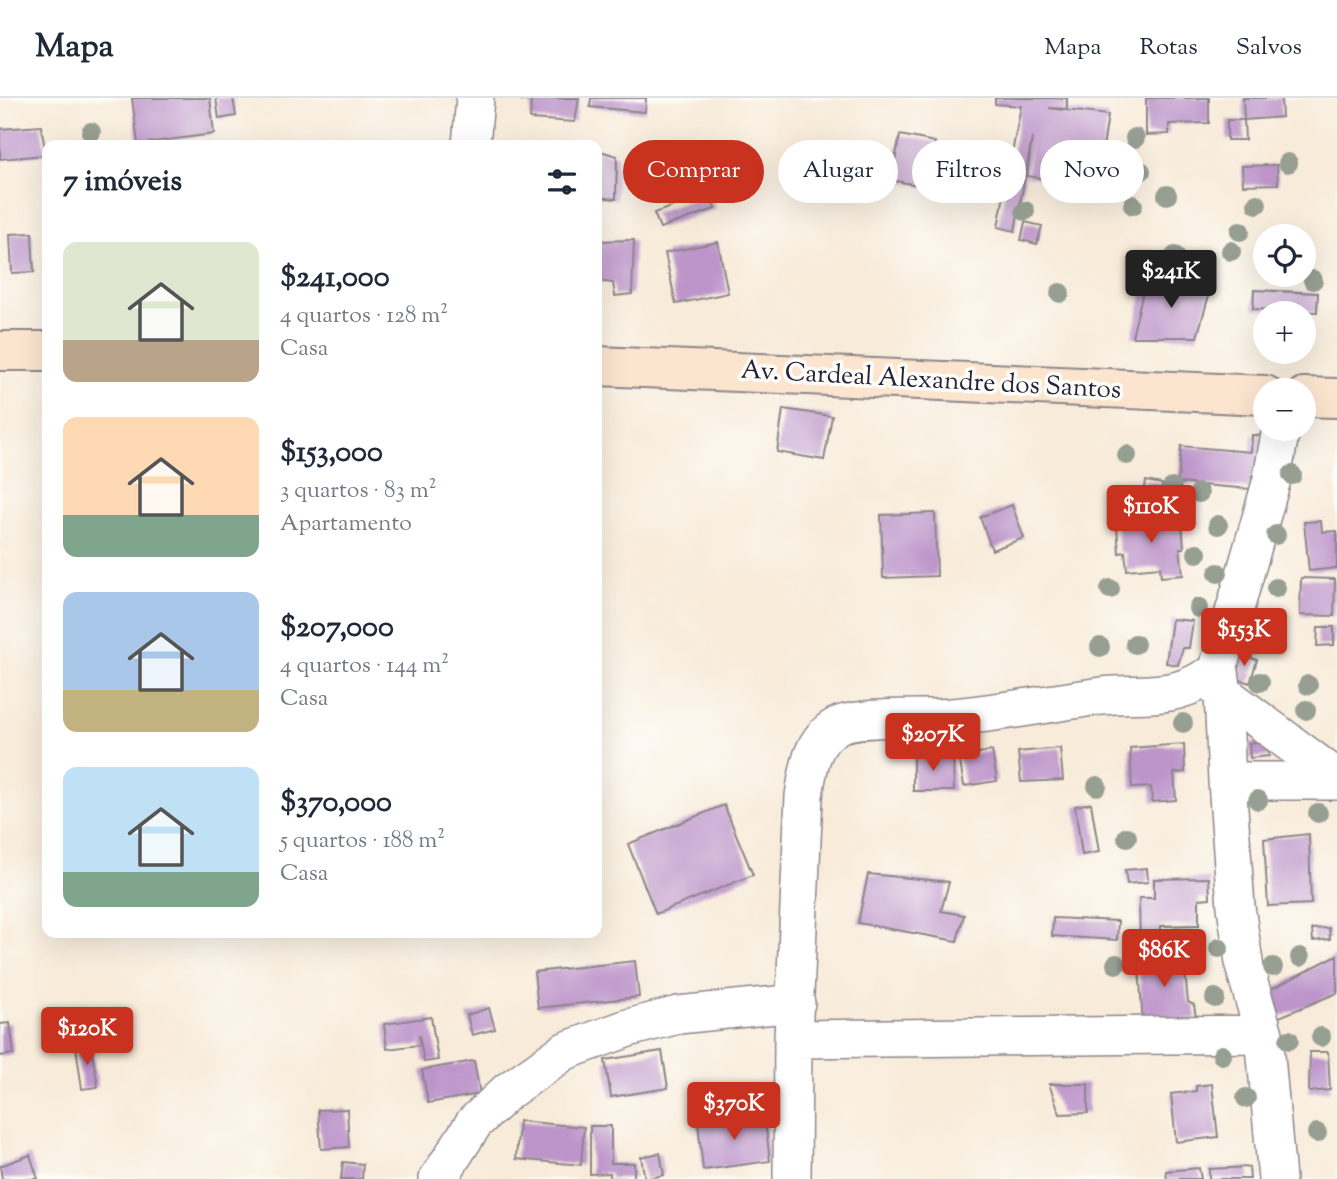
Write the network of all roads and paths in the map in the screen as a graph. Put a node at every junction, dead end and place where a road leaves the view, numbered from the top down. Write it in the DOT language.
graph roads {
  1 [pos="475,98"];
  2 [pos="471,140"];
  3 [pos="0,351"];
  4 [pos="42,351"];
  5 [pos="602,366"];
  6 [pos="1253,394"];
  7 [pos="1316,397"];
  8 [pos="1337,398"];
  9 [pos="1280,441"];
  10 [pos="1223,693"];
  11 [pos="1337,779"];
  12 [pos="1227,780"];
  13 [pos="796,1003"];
  14 [pos="1264,1034"];
  15 [pos="793,1039"];
  16 [pos="438,1179"];
  17 [pos="792,1179"];
  18 [pos="1277,1179"];
  1 -- 2 [label="street"];
  3 -- 4 [label="street"];
  5 -- 6 [label="street, Av. Cardeal Alexandre dos Santos"];
  7 -- 8 [label="street"];
  9 -- 10 [label="street"];
  10 -- 11 [label="street"];
  10 -- 12 [label="street"];
  10 -- 13 [label="street"];
  11 -- 12 [label="street"];
  12 -- 14 [label="street"];
  13 -- 15 [label="street"];
  13 -- 16 [label="street"];
  14 -- 15 [label="street"];
  14 -- 18 [label="street"];
  15 -- 17 [label="street"];
}
